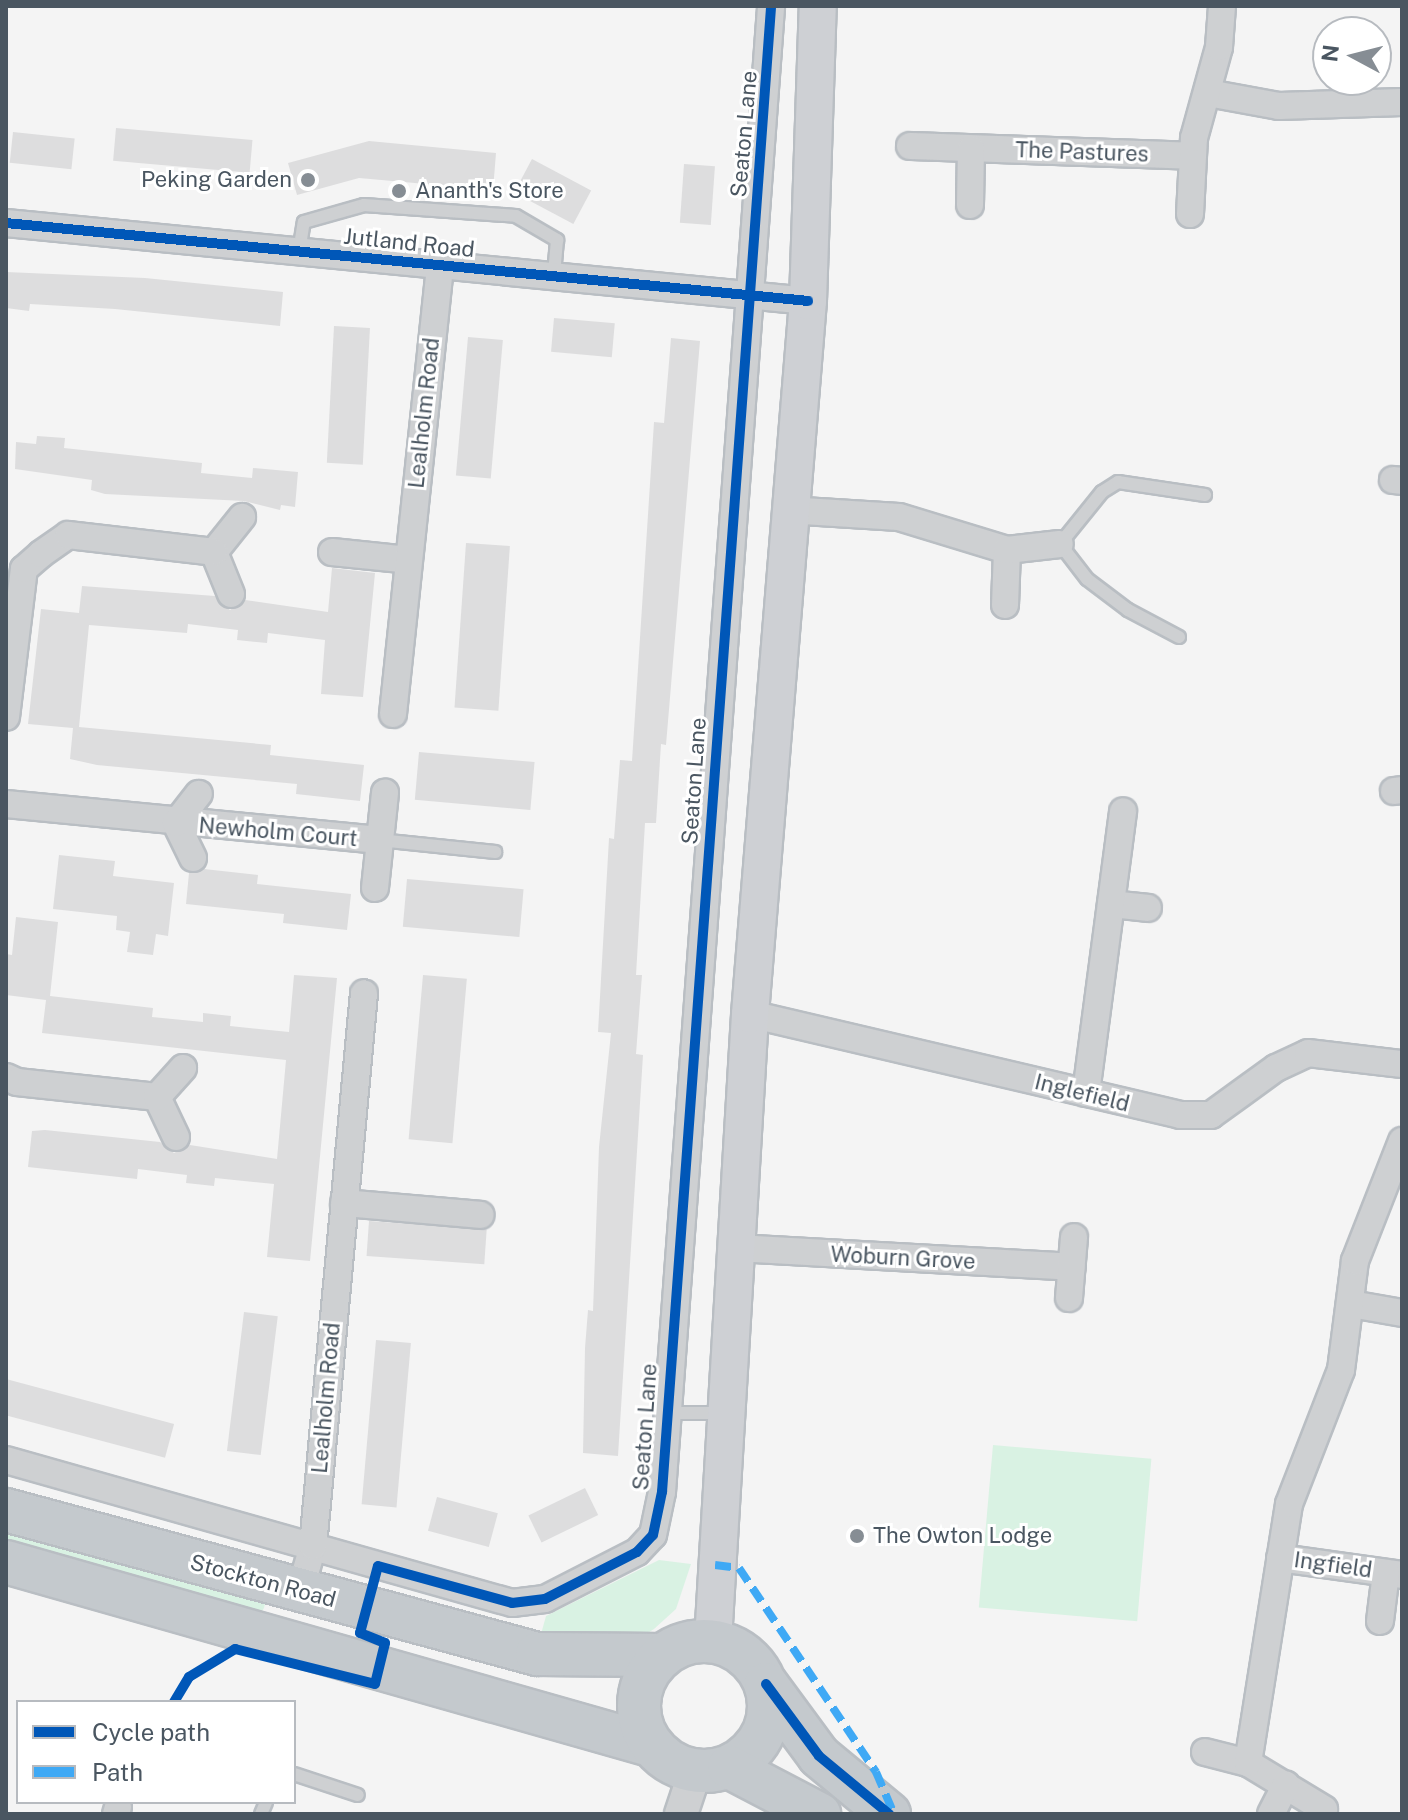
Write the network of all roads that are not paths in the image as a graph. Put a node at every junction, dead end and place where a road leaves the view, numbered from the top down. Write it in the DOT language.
graph roads {
  1 [pos="771,6"];
  2 [pos="818,6"];
  3 [pos="1222,6"];
  4 [pos="1208,93"];
  5 [pos="1402,102"];
  6 [pos="910,146"];
  7 [pos="971,149"];
  8 [pos="1192,156"];
  9 [pos="970,205"];
  10 [pos="1190,214"];
  11 [pos="6,223"];
  12 [pos="299,252"];
  13 [pos="440,267"];
  14 [pos="554,278"];
  15 [pos="750,296"];
  16 [pos="808,301"];
  17 [pos="1205,495"];
  18 [pos="787,510"];
  19 [pos="242,517"];
  20 [pos="1060,544"];
  21 [pos="1007,550"];
  22 [pos="214,552"];
  23 [pos="332,552"];
  24 [pos="409,560"];
  25 [pos="231,594"];
  26 [pos="1005,605"];
  27 [pos="1179,637"];
  28 [pos="393,714"];
  29 [pos="6,717"];
  30 [pos="385,793"];
  31 [pos="199,794"];
  32 [pos="6,804"];
  33 [pos="1123,811"];
  34 [pos="176,823"];
  35 [pos="379,840"];
  36 [pos="495,852"];
  37 [pos="193,858"];
  38 [pos="375,888"];
  39 [pos="1111,904"];
  40 [pos="1148,908"];
  41 [pos="364,993"];
  42 [pos="750,1014"];
  43 [pos="1402,1064"];
  44 [pos="183,1068"];
  45 [pos="6,1077"];
  46 [pos="1086,1093"];
  47 [pos="157,1097"];
  48 [pos="176,1137"];
  49 [pos="1402,1141"];
  50 [pos="344,1203"];
  51 [pos="480,1215"];
  52 [pos="1074,1237"];
  53 [pos="736,1248"];
  54 [pos="1071,1267"];
  55 [pos="1069,1298"];
  56 [pos="1351,1304"];
  57 [pos="1402,1313"];
  58 [pos="666,1413"];
  59 [pos="726,1413"];
  60 [pos="6,1460"];
  61 [pos="6,1510"];
  62 [pos="313,1546"];
  63 [pos="637,1552"];
  64 [pos="1280,1558"];
  65 [pos="6,1562"];
  66 [pos="1394,1574"];
  67 [pos="300,1591"];
  68 [pos="1380,1621"];
  69 [pos="713,1641"];
  70 [pos="663,1655"];
  71 [pos="766,1684"];
  72 [pos="650,1745"];
  73 [pos="1205,1752"];
  74 [pos="1248,1763"];
  75 [pos="712,1770"];
  76 [pos="296,1775"];
  77 [pos="1286,1785"];
  78 [pos="358,1795"];
  79 [pos="1324,1809"];
  80 [pos="681,1814"];
  81 [pos="819,1814"];
  82 [pos="889,1814"];
  83 [pos="1271,1814"];
  1 -- 15 [label="street, Seaton Lane"];
  2 -- 16 [label="main road"];
  3 -- 4 [label="street"];
  4 -- 5 [label="street"];
  4 -- 8 [label="street"];
  6 -- 7 [label="street, The Pastures"];
  7 -- 8 [label="street, The Pastures"];
  7 -- 9 [label="street"];
  8 -- 10 [label="street"];
  11 -- 12 [label="street, Jutland Road"];
  12 -- 13 [label="street, Jutland Road"];
  12 -- 14 [label="lane"];
  13 -- 14 [label="street, Jutland Road"];
  13 -- 24 [label="street, Lealholm Road"];
  14 -- 15 [label="street, Jutland Road"];
  15 -- 16 [label="street, Jutland Road"];
  15 -- 58 [label="street, Seaton Lane"];
  16 -- 18 [label="main road"];
  17 -- 20 [label="lane"];
  18 -- 21 [label="street"];
  18 -- 42 [label="main road"];
  19 -- 22 [label="street"];
  20 -- 21 [label="street"];
  20 -- 27 [label="lane"];
  21 -- 26 [label="street"];
  22 -- 25 [label="street"];
  22 -- 29 [label="street"];
  23 -- 24 [label="street"];
  24 -- 28 [label="street, Lealholm Road"];
  30 -- 35 [label="street, Newholm Court"];
  31 -- 34 [label="street, Newholm Court"];
  32 -- 34 [label="street, Newholm Court"];
  33 -- 39 [label="street"];
  34 -- 35 [label="street, Newholm Court"];
  34 -- 37 [label="street, Newholm Court"];
  35 -- 36 [label="lane"];
  35 -- 38 [label="street, Newholm Court"];
  39 -- 40 [label="street"];
  39 -- 46 [label="street"];
  41 -- 50 [label="street, Lealholm Road"];
  42 -- 46 [label="street, Inglefield"];
  42 -- 53 [label="main road"];
  43 -- 46 [label="street, Inglefield"];
  44 -- 47 [label="street"];
  45 -- 47 [label="street"];
  47 -- 48 [label="street"];
  49 -- 56 [label="street"];
  50 -- 51 [label="street"];
  50 -- 62 [label="street, Lealholm Road"];
  52 -- 54 [label="street"];
  53 -- 54 [label="street, Woburn Grove"];
  53 -- 59 [label="main road"];
  54 -- 55 [label="street"];
  56 -- 57 [label="street"];
  56 -- 64 [label="street"];
  58 -- 59 [label="lane"];
  58 -- 63 [label="street, Seaton Lane"];
  59 -- 69 [label="main road"];
  60 -- 62 [label="street, Stockton Road"];
  61 -- 67 [label="highway, Stockton Road"];
  62 -- 63 [label="street, Stockton Road"];
  62 -- 67 [label="street, Lealholm Road"];
  64 -- 66 [label="street, Ingfield"];
  64 -- 74 [label="street"];
  65 -- 72 [label="highway"];
  66 -- 68 [label="street, Ingfield"];
  67 -- 70 [label="highway, Stockton Road"];
  69 -- 70 [label="highway"];
  69 -- 71 [label="highway"];
  70 -- 72 [label="highway"];
  71 -- 75 [label="highway"];
  71 -- 82 [label="highway"];
  72 -- 75 [label="highway"];
  73 -- 74 [label="street"];
  74 -- 77 [label="street"];
  75 -- 80 [label="street"];
  75 -- 81 [label="highway"];
  76 -- 78 [label="lane"];
  77 -- 79 [label="street"];
  77 -- 83 [label="street"];
}
